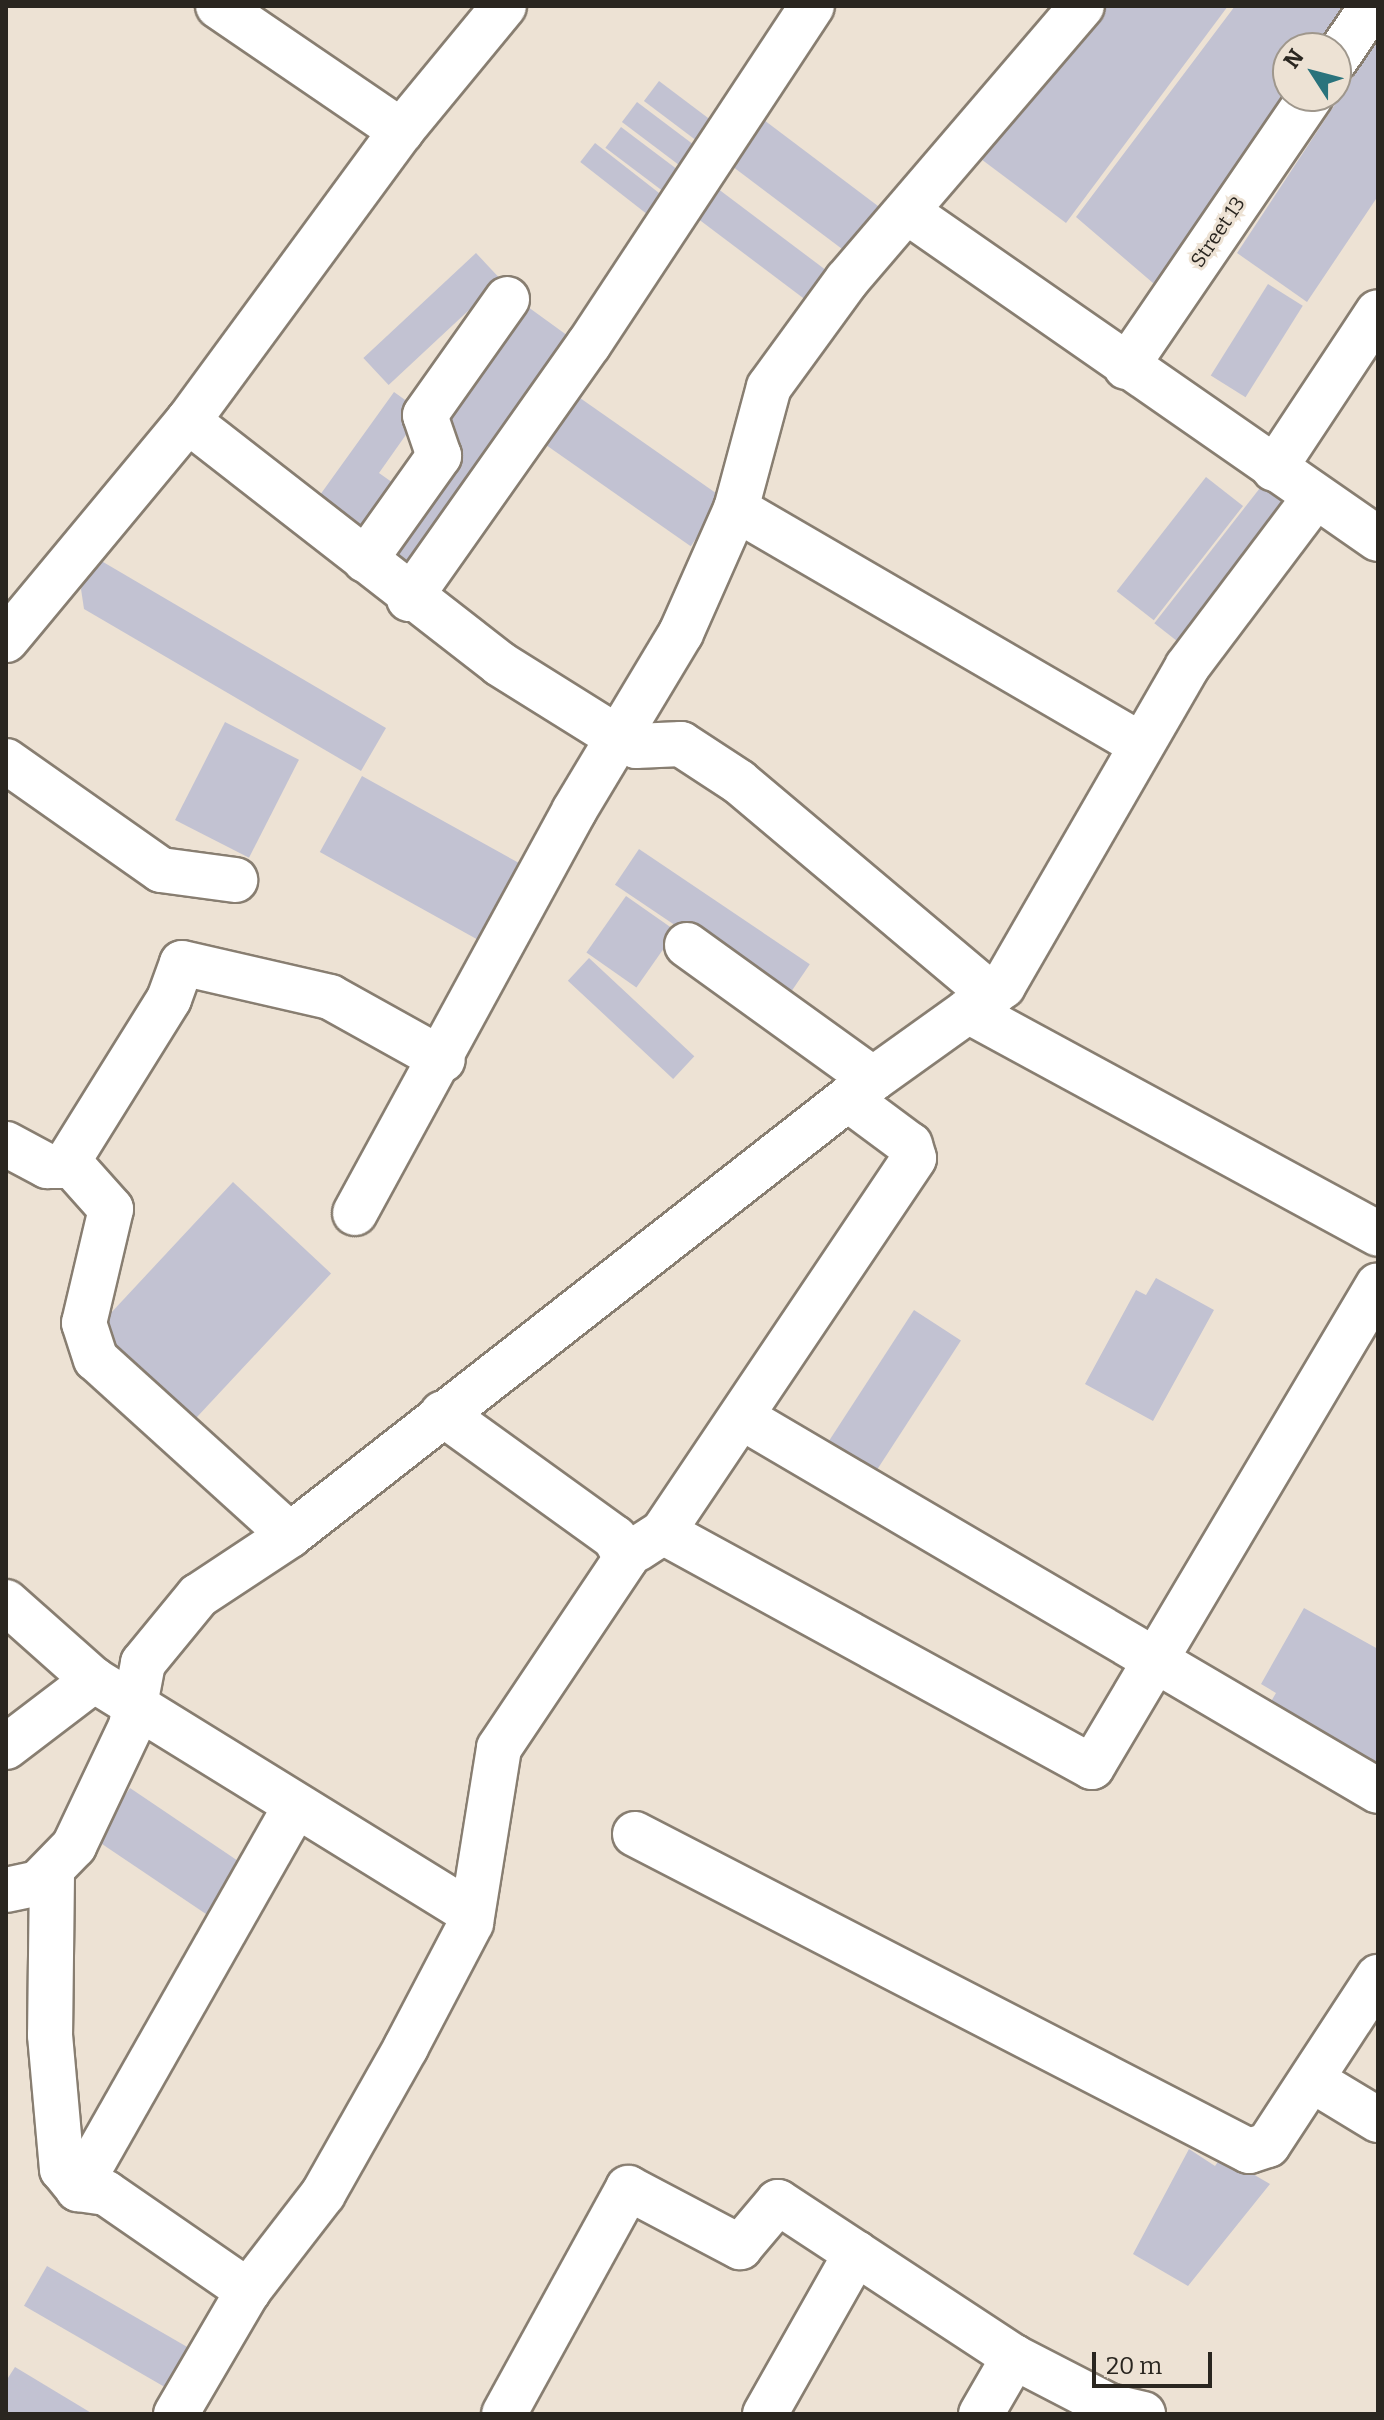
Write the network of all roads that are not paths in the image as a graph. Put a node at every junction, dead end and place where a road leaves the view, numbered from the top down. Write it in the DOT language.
graph roads {
  1 [pos="218,6"];
  2 [pos="504,6"];
  3 [pos="812,6"];
  4 [pos="1082,6"];
  5 [pos="1372,6"];
  6 [pos="1352,35"];
  7 [pos="1300,112"];
  8 [pos="401,131"];
  9 [pos="909,213"];
  10 [pos="507,299"];
  11 [pos="1378,312"];
  12 [pos="1126,367"];
  13 [pos="188,421"];
  14 [pos="1274,469"];
  15 [pos="1315,497"];
  16 [pos="736,509"];
  17 [pos="1378,539"];
  18 [pos="365,560"];
  19 [pos="409,599"];
  20 [pos="6,640"];
  21 [pos="617,737"];
  22 [pos="1140,744"];
  23 [pos="6,761"];
  24 [pos="235,880"];
  25 [pos="687,945"];
  26 [pos="980,1003"];
  27 [pos="443,1060"];
  28 [pos="860,1089"];
  29 [pos="6,1144"];
  30 [pos="69,1162"];
  31 [pos="355,1213"];
  32 [pos="1378,1234"];
  33 [pos="1378,1285"];
  34 [pos="442,1413"];
  35 [pos="743,1418"];
  36 [pos="663,1532"];
  37 [pos="290,1535"];
  38 [pos="626,1558"];
  39 [pos="6,1602"];
  40 [pos="1156,1663"];
  41 [pos="94,1680"];
  42 [pos="137,1707"];
  43 [pos="6,1747"];
  44 [pos="1378,1791"];
  45 [pos="296,1806"];
  46 [pos="635,1834"];
  47 [pos="52,1874"];
  48 [pos="6,1890"];
  49 [pos="471,1913"];
  50 [pos="1378,1977"];
  51 [pos="1312,2080"];
  52 [pos="1378,2120"];
  53 [pos="78,2189"];
  54 [pos="856,2253"];
  55 [pos="248,2291"];
  56 [pos="1014,2357"];
  57 [pos="176,2414"];
  58 [pos="504,2414"];
  59 [pos="765,2414"];
  60 [pos="981,2414"];
  61 [pos="1143,2414"];
  1 -- 8 [label="street"];
  2 -- 8 [label="street"];
  3 -- 19 [label="street"];
  4 -- 9 [label="street"];
  5 -- 6 [label="street"];
  7 -- 12 [label="street, Street 13"];
  8 -- 13 [label="street"];
  9 -- 12 [label="street"];
  9 -- 16 [label="street"];
  10 -- 18 [label="street"];
  11 -- 14 [label="street"];
  12 -- 14 [label="street"];
  13 -- 18 [label="street"];
  13 -- 20 [label="street"];
  14 -- 15 [label="street"];
  15 -- 17 [label="street"];
  15 -- 22 [label="street"];
  16 -- 21 [label="street"];
  16 -- 22 [label="street"];
  18 -- 19 [label="street"];
  19 -- 21 [label="street"];
  21 -- 26 [label="street"];
  21 -- 27 [label="street"];
  22 -- 26 [label="street"];
  23 -- 24 [label="street"];
  25 -- 28 [label="street"];
  26 -- 28 [label="street"];
  26 -- 32 [label="street"];
  27 -- 30 [label="street"];
  27 -- 31 [label="street"];
  28 -- 34 [label="street"];
  28 -- 35 [label="street"];
  29 -- 30 [label="street"];
  30 -- 37 [label="street"];
  33 -- 40 [label="street"];
  34 -- 37 [label="street"];
  34 -- 38 [label="street"];
  35 -- 36 [label="street"];
  35 -- 40 [label="street"];
  36 -- 38 [label="street"];
  36 -- 40 [label="street"];
  37 -- 42 [label="street"];
  38 -- 49 [label="street"];
  39 -- 41 [label="street"];
  40 -- 44 [label="street"];
  41 -- 42 [label="street"];
  41 -- 43 [label="street"];
  42 -- 45 [label="street"];
  42 -- 47 [label="street"];
  45 -- 49 [label="street"];
  45 -- 53 [label="street"];
  46 -- 51 [label="street"];
  47 -- 48 [label="street"];
  47 -- 53 [label="street"];
  49 -- 55 [label="street"];
  50 -- 51 [label="street"];
  51 -- 52 [label="street"];
  53 -- 55 [label="street"];
  54 -- 56 [label="street"];
  54 -- 58 [label="street"];
  54 -- 59 [label="street"];
  55 -- 57 [label="street"];
  56 -- 60 [label="street"];
  56 -- 61 [label="street"];
}
